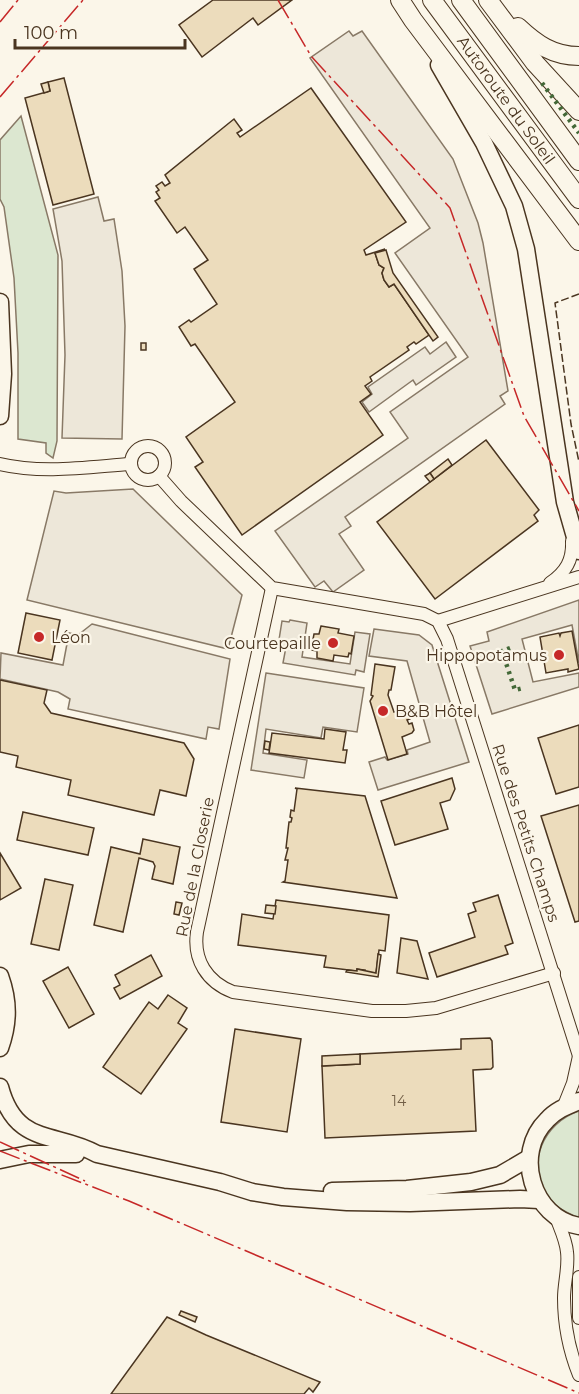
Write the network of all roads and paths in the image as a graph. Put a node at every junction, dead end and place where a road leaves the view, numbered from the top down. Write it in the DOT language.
graph roads {
  1 [pos="400,0"];
  2 [pos="432,0"];
  3 [pos="461,0"];
  4 [pos="489,0"];
  5 [pos="413,20"];
  6 [pos="579,56"];
  7 [pos="579,111"];
  8 [pos="579,161"];
  9 [pos="579,199"];
  10 [pos="579,241"];
  11 [pos="0,302"];
  12 [pos="0,416"];
  13 [pos="0,464"];
  14 [pos="130,464"];
  15 [pos="159,476"];
  16 [pos="572,531"];
  17 [pos="579,551"];
  18 [pos="579,577"];
  19 [pos="272,588"];
  20 [pos="540,590"];
  21 [pos="438,621"];
  22 [pos="554,973"];
  23 [pos="0,976"];
  24 [pos="0,1048"];
  25 [pos="579,1056"];
  26 [pos="0,1087"];
  27 [pos="579,1101"];
  28 [pos="562,1107"];
  29 [pos="97,1154"];
  30 [pos="529,1158"];
  31 [pos="0,1160"];
  32 [pos="220,1182"];
  33 [pos="539,1200"];
  34 [pos="556,1217"];
  35 [pos="579,1226"];
  36 [pos="579,1277"];
  37 [pos="579,1318"];
  38 [pos="579,1375"];
  1 -- 5 [label="highway"];
  2 -- 9 [label="highway, Autoroute du Soleil"];
  3 -- 8 [label="highway, Autoroute du Soleil"];
  4 -- 6 [label="highway"];
  4 -- 7 [label="highway"];
  5 -- 10 [label="highway"];
  5 -- 16 [label="main road"];
  11 -- 12 [label="main road"];
  13 -- 14 [label="street"];
  14 -- 15 [label="street"];
  14 -- 15 [label="street"];
  15 -- 19 [label="street"];
  16 -- 17 [label="main road"];
  16 -- 20 [label="street"];
  18 -- 20 [label="street"];
  19 -- 21 [label="street"];
  19 -- 22 [label="street, Rue de la Closerie"];
  20 -- 21 [label="street"];
  21 -- 22 [label="street, Rue des Petits Champs"];
  22 -- 25 [label="street, Rue des Petits Champs"];
  23 -- 24 [label="main road"];
  25 -- 28 [label="street, Rue des Petits Champs"];
  26 -- 29 [label="main road"];
  27 -- 28 [label="main road"];
  28 -- 30 [label="main road"];
  29 -- 31 [label="main road"];
  29 -- 32 [label="main road"];
  30 -- 32 [label="main road"];
  30 -- 33 [label="main road"];
  32 -- 33 [label="main road"];
  33 -- 34 [label="main road"];
  34 -- 35 [label="main road"];
  34 -- 38 [label="street"];
  36 -- 37 [label="street"];
}
